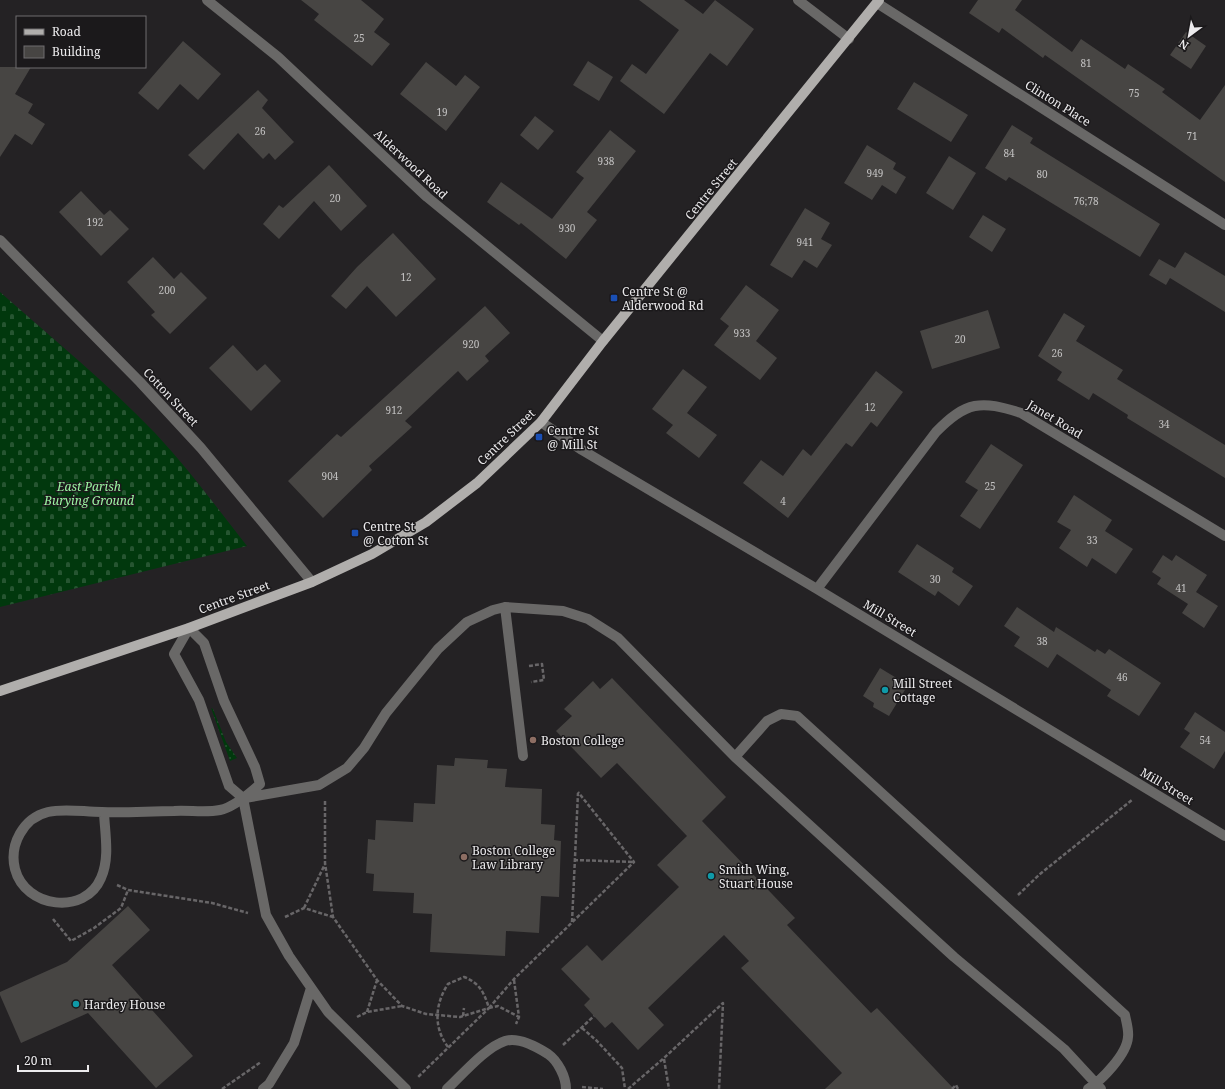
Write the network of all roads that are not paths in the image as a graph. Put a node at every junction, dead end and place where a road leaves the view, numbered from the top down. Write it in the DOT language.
graph roads {
  1 [pos="207,0"];
  2 [pos="798,0"];
  3 [pos="878,2"];
  4 [pos="849,38"];
  5 [pos="1225,225"];
  6 [pos="0,240"];
  7 [pos="603,341"];
  8 [pos="541,422"];
  9 [pos="1225,536"];
  10 [pos="312,582"];
  11 [pos="817,589"];
  12 [pos="506,607"];
  13 [pos="189,628"];
  14 [pos="0,691"];
  15 [pos="523,756"];
  16 [pos="735,757"];
  17 [pos="243,798"];
  18 [pos="104,812"];
  19 [pos="1225,836"];
  20 [pos="311,988"];
  21 [pos="1099,1086"];
  22 [pos="263,1089"];
  23 [pos="406,1089"];
  24 [pos="448,1089"];
  25 [pos="566,1089"];
  26 [pos="1088,1089"];
  1 -- 7 [label="street, Alderwood Road"];
  2 -- 4 [label="street"];
  3 -- 4 [label="main road, Centre Street"];
  3 -- 5 [label="street, Clinton Place"];
  4 -- 7 [label="main road, Centre Street"];
  6 -- 10 [label="street, Cotton Street"];
  7 -- 8 [label="main road, Centre Street"];
  8 -- 10 [label="main road, Centre Street"];
  8 -- 11 [label="street, Mill Street"];
  9 -- 11 [label="street, Janet Road"];
  10 -- 13 [label="main road, Centre Street"];
  11 -- 19 [label="street, Mill Street"];
  12 -- 15 [label="street"];
  12 -- 16 [label="street"];
  12 -- 17 [label="street"];
  13 -- 14 [label="main road, Centre Street"];
  13 -- 17 [label="street"];
  13 -- 17 [label="street"];
  16 -- 21 [label="street"];
  16 -- 21 [label="street"];
  17 -- 18 [label="street"];
  17 -- 20 [label="street"];
  18 -- 18 [label="street"];
  20 -- 22 [label="street"];
  20 -- 23 [label="street"];
  21 -- 26 [label="street"];
  24 -- 25 [label="street"];
}
